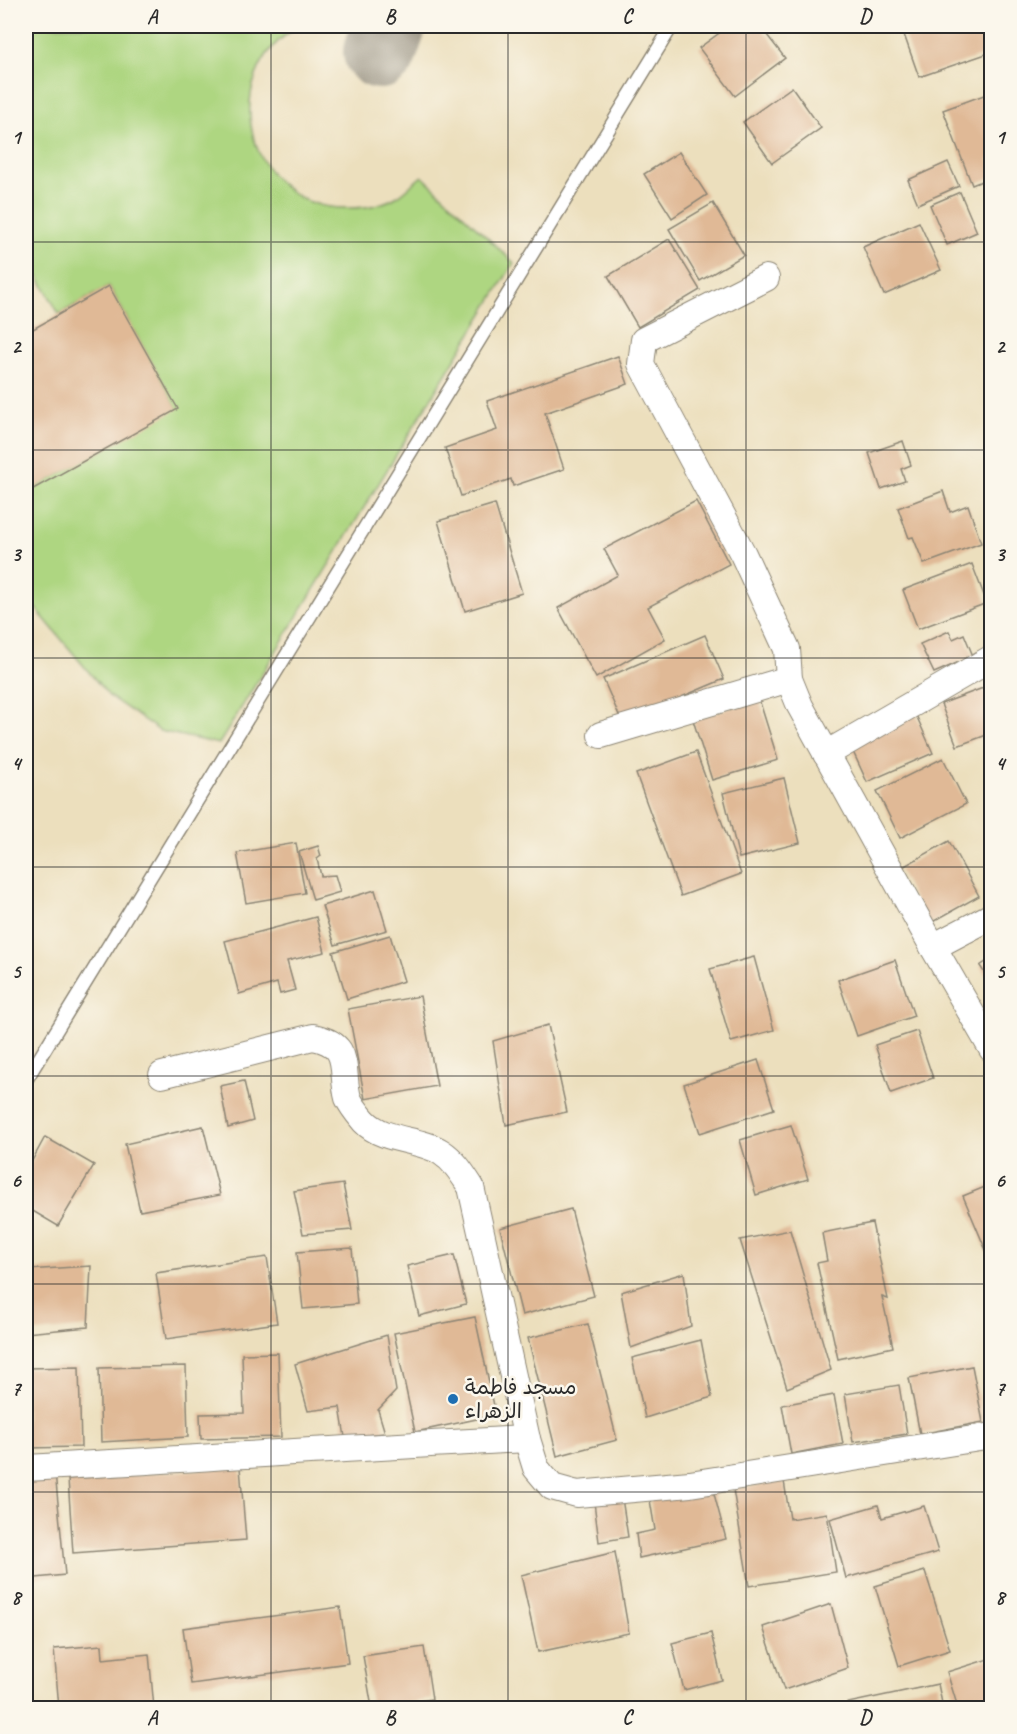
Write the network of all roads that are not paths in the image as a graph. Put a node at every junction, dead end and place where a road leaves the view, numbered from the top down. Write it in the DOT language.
graph roads {
  1 [pos="672,26"];
  2 [pos="766,278"];
  3 [pos="992,658"];
  4 [pos="789,679"];
  5 [pos="601,735"];
  6 [pos="826,754"];
  7 [pos="992,916"];
  8 [pos="933,947"];
  9 [pos="992,1049"];
  10 [pos="162,1075"];
  11 [pos="26,1080"];
  12 [pos="992,1437"];
  13 [pos="527,1439"];
  14 [pos="26,1468"];
  1 -- 11 [label="lane"];
  2 -- 4 [label="street"];
  3 -- 6 [label="street"];
  4 -- 5 [label="street"];
  4 -- 6 [label="street"];
  6 -- 8 [label="street"];
  7 -- 8 [label="street"];
  8 -- 9 [label="street"];
  10 -- 13 [label="street"];
  12 -- 13 [label="street"];
  13 -- 14 [label="street"];
}
